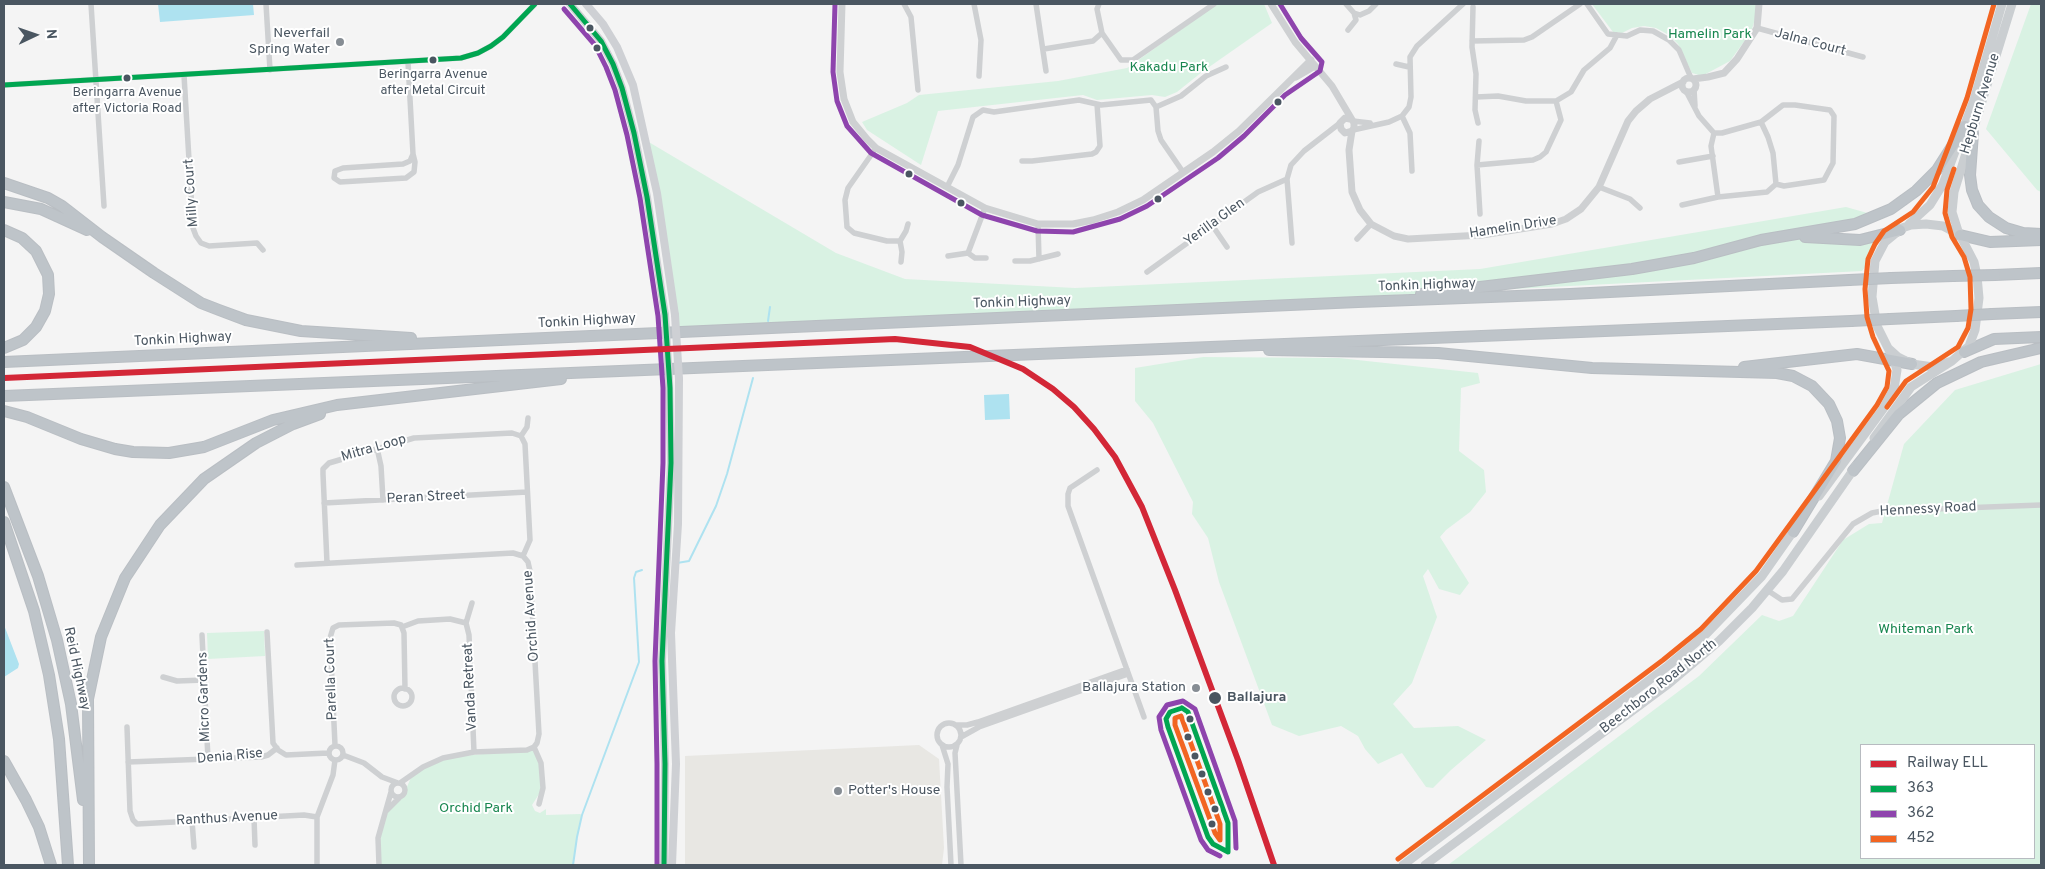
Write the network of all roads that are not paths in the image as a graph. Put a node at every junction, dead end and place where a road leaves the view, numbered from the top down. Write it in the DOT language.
graph roads {
  1 [pos="91,4"];
  2 [pos="266,4"];
  3 [pos="535,4"];
  4 [pos="570,4"];
  5 [pos="586,4"];
  6 [pos="842,4"];
  7 [pos="904,4"];
  8 [pos="974,4"];
  9 [pos="1036,4"];
  10 [pos="1099,4"];
  11 [pos="1214,4"];
  12 [pos="1271,4"];
  13 [pos="1346,4"];
  14 [pos="1376,4"];
  15 [pos="1463,4"];
  16 [pos="1580,4"];
  17 [pos="1587,4"];
  18 [pos="1759,4"];
  19 [pos="2002,4"];
  20 [pos="2012,4"];
  21 [pos="1473,7"];
  22 [pos="1354,13"];
  23 [pos="1757,28"];
  24 [pos="1348,30"];
  25 [pos="1102,33"];
  26 [pos="1617,35"];
  27 [pos="1472,41"];
  28 [pos="1044,49"];
  29 [pos="1863,57"];
  30 [pos="408,62"];
  31 [pos="1313,63"];
  32 [pos="1396,64"];
  33 [pos="1226,67"];
  34 [pos="1410,67"];
  35 [pos="270,70"];
  36 [pos="1046,72"];
  37 [pos="184,75"];
  38 [pos="979,76"];
  39 [pos="1708,77"];
  40 [pos="97,79"];
  41 [pos="1688,80"];
  42 [pos="4,85"];
  43 [pos="1695,88"];
  44 [pos="918,90"];
  45 [pos="1669,91"];
  46 [pos="1686,91"];
  47 [pos="1476,97"];
  48 [pos="1556,101"];
  49 [pos="1097,104"];
  50 [pos="1156,107"];
  51 [pos="1695,108"];
  52 [pos="1402,116"];
  53 [pos="1761,122"];
  54 [pos="1478,123"];
  55 [pos="1347,126"];
  56 [pos="1969,130"];
  57 [pos="1714,133"];
  58 [pos="1479,141"];
  59 [pos="876,148"];
  60 [pos="413,154"];
  61 [pos="1713,156"];
  62 [pos="1022,161"];
  63 [pos="1679,162"];
  64 [pos="1477,164"];
  65 [pos="1412,171"];
  66 [pos="1183,172"];
  67 [pos="1287,179"];
  68 [pos="4,183"];
  69 [pos="1776,184"];
  70 [pos="947,187"];
  71 [pos="1599,187"];
  72 [pos="1718,197"];
  73 [pos="4,202"];
  74 [pos="1682,205"];
  75 [pos="104,206"];
  76 [pos="985,208"];
  77 [pos="1640,208"];
  78 [pos="1480,214"];
  79 [pos="908,224"];
  80 [pos="1038,224"];
  81 [pos="1371,224"];
  82 [pos="1212,226"];
  83 [pos="1901,229"];
  84 [pos="4,230"];
  85 [pos="1960,234"];
  86 [pos="2041,234"];
  87 [pos="1784,236"];
  88 [pos="102,237"];
  89 [pos="1357,239"];
  90 [pos="2041,240"];
  91 [pos="900,241"];
  92 [pos="1292,242"];
  93 [pos="1227,247"];
  94 [pos="263,250"];
  95 [pos="968,253"];
  96 [pos="1058,254"];
  97 [pos="948,256"];
  98 [pos="986,258"];
  99 [pos="1039,258"];
  100 [pos="1015,261"];
  101 [pos="901,262"];
  102 [pos="1147,272"];
  103 [pos="2041,273"];
  104 [pos="1358,302"];
  105 [pos="2041,312"];
  106 [pos="642,333"];
  107 [pos="2041,337"];
  108 [pos="1196,346"];
  109 [pos="4,348"];
  110 [pos="1888,348"];
  111 [pos="2041,348"];
  112 [pos="1964,352"];
  113 [pos="1894,360"];
  114 [pos="1952,361"];
  115 [pos="4,362"];
  116 [pos="1912,364"];
  117 [pos="644,369"];
  118 [pos="1696,370"];
  119 [pos="4,396"];
  120 [pos="374,400"];
  121 [pos="4,411"];
  122 [pos="528,418"];
  123 [pos="521,436"];
  124 [pos="377,448"];
  125 [pos="1097,470"];
  126 [pos="1853,471"];
  127 [pos="4,487"];
  128 [pos="528,492"];
  129 [pos="383,500"];
  130 [pos="324,503"];
  131 [pos="2041,505"];
  132 [pos="4,522"];
  133 [pos="1792,532"];
  134 [pos="523,556"];
  135 [pos="327,563"];
  136 [pos="297,565"];
  137 [pos="1767,590"];
  138 [pos="472,603"];
  139 [pos="466,623"];
  140 [pos="402,627"];
  141 [pos="267,632"];
  142 [pos="202,635"];
  143 [pos="1128,672"];
  144 [pos="163,677"];
  145 [pos="204,680"];
  146 [pos="405,689"];
  147 [pos="1144,717"];
  148 [pos="956,725"];
  149 [pos="127,727"];
  150 [pos="1584,727"];
  151 [pos="1604,731"];
  152 [pos="961,737"];
  153 [pos="335,745"];
  154 [pos="942,745"];
  155 [pos="957,745"];
  156 [pos="534,747"];
  157 [pos="277,748"];
  158 [pos="474,752"];
  159 [pos="328,753"];
  160 [pos="343,755"];
  161 [pos="208,759"];
  162 [pos="335,760"];
  163 [pos="4,761"];
  164 [pos="128,762"];
  165 [pos="412,775"];
  166 [pos="382,777"];
  167 [pos="399,783"];
  168 [pos="405,789"];
  169 [pos="391,791"];
  170 [pos="400,797"];
  171 [pos="539,804"];
  172 [pos="386,811"];
  173 [pos="317,817"];
  174 [pos="254,818"];
  175 [pos="192,821"];
  176 [pos="255,845"];
  177 [pos="194,847"];
  178 [pos="1438,856"];
  179 [pos="51,865"];
  180 [pos="68,865"];
  181 [pos="88,865"];
  182 [pos="317,865"];
  183 [pos="379,865"];
  184 [pos="664,865"];
  185 [pos="672,865"];
  186 [pos="951,865"];
  187 [pos="961,865"];
  188 [pos="1403,865"];
  189 [pos="1425,865"];
  190 [pos="1430,865"];
  1 -- 40 [label="street"];
  2 -- 35 [label="street"];
  3 -- 30 [label="street"];
  4 -- 184 [label="main road, bridge"];
  5 -- 185 [label="main road, bridge"];
  6 -- 59 [label="street"];
  7 -- 44 [label="street"];
  8 -- 38 [label="street"];
  9 -- 28 [label="street"];
  10 -- 25 [label="street"];
  11 -- 25 [label="street"];
  12 -- 31 [label="street, Hamelin Drive"];
  13 -- 22 [label="street"];
  14 -- 22 [label="street"];
  15 -- 34 [label="street"];
  16 -- 27 [label="street"];
  17 -- 26 [label="street"];
  18 -- 23 [label="street, Hamelin Drive"];
  19 -- 56 [label="main road, Hepburn Avenue"];
  20 -- 56 [label="main road, Hepburn Avenue"];
  21 -- 27 [label="street"];
  22 -- 24 [label="street"];
  23 -- 29 [label="street, Jalna Court"];
  23 -- 39 [label="street, Hamelin Drive"];
  25 -- 28 [label="street"];
  26 -- 41 [label="street"];
  26 -- 48 [label="street"];
  27 -- 47 [label="street"];
  28 -- 36 [label="street"];
  30 -- 35 [label="street"];
  30 -- 60 [label="street"];
  31 -- 55 [label="street, Hamelin Drive"];
  31 -- 66 [label="street"];
  32 -- 34 [label="street"];
  33 -- 50 [label="street"];
  34 -- 52 [label="street"];
  35 -- 37 [label="street"];
  37 -- 40 [label="street"];
  37 -- 94 [label="street, Milly Court"];
  39 -- 41 [label="street, Hamelin Drive"];
  39 -- 43 [label="street, Hamelin Drive"];
  40 -- 42 [label="street"];
  40 -- 75 [label="street"];
  41 -- 43 [label="street"];
  41 -- 45 [label="street, Hamelin Drive"];
  41 -- 46 [label="street"];
  43 -- 46 [label="street, Hamelin Drive"];
  43 -- 51 [label="street"];
  45 -- 46 [label="street, Hamelin Drive"];
  45 -- 71 [label="street, Hamelin Drive"];
  46 -- 51 [label="street"];
  47 -- 48 [label="street"];
  47 -- 54 [label="street"];
  48 -- 64 [label="street"];
  49 -- 50 [label="street"];
  49 -- 62 [label="street"];
  49 -- 70 [label="street"];
  50 -- 66 [label="street"];
  51 -- 57 [label="street"];
  52 -- 55 [label="street"];
  52 -- 65 [label="street"];
  53 -- 57 [label="street"];
  53 -- 69 [label="street"];
  53 -- 69 [label="street"];
  55 -- 67 [label="street"];
  55 -- 81 [label="street, Hamelin Drive"];
  56 -- 83 [label="main road, Hepburn Avenue"];
  56 -- 85 [label="main road, Hepburn Avenue"];
  56 -- 86 [label="highway"];
  56 -- 87 [label="highway"];
  57 -- 61 [label="street"];
  58 -- 64 [label="street"];
  59 -- 70 [label="street"];
  59 -- 91 [label="street"];
  60 -- 60 [label="street"];
  61 -- 63 [label="street"];
  61 -- 72 [label="street"];
  64 -- 78 [label="street"];
  66 -- 80 [label="street"];
  67 -- 82 [label="street, Yerilla Glen"];
  67 -- 92 [label="street"];
  68 -- 88 [label="highway"];
  69 -- 72 [label="street"];
  70 -- 76 [label="street"];
  71 -- 77 [label="street"];
  71 -- 81 [label="street, Hamelin Drive"];
  72 -- 74 [label="street"];
  73 -- 88 [label="highway"];
  76 -- 80 [label="street"];
  76 -- 95 [label="street"];
  79 -- 91 [label="street"];
  80 -- 99 [label="street"];
  81 -- 89 [label="street"];
  82 -- 93 [label="street"];
  82 -- 102 [label="street, Yerilla Glen"];
  83 -- 85 [label="main road"];
  83 -- 87 [label="highway"];
  83 -- 110 [label="main road"];
  84 -- 109 [label="highway"];
  85 -- 90 [label="highway"];
  85 -- 112 [label="main road"];
  87 -- 104 [label="highway"];
  88 -- 106 [label="highway"];
  91 -- 101 [label="street"];
  95 -- 97 [label="street"];
  95 -- 98 [label="street"];
  96 -- 99 [label="street"];
  99 -- 100 [label="street"];
  103 -- 104 [label="highway, Tonkin Highway, bridge"];
  104 -- 106 [label="highway, Tonkin Highway"];
  105 -- 108 [label="highway, bridge"];
  106 -- 115 [label="highway, Tonkin Highway"];
  107 -- 112 [label="highway"];
  108 -- 117 [label="highway"];
  108 -- 118 [label="highway"];
  110 -- 113 [label="main road, Beechboro Road North"];
  110 -- 116 [label="main road"];
  111 -- 126 [label="highway"];
  112 -- 114 [label="main road"];
  113 -- 116 [label="highway"];
  113 -- 118 [label="highway"];
  113 -- 133 [label="main road, Beechboro Road North"];
  114 -- 116 [label="main road"];
  114 -- 126 [label="main road, Beechboro Road North"];
  117 -- 119 [label="highway"];
  117 -- 120 [label="highway"];
  118 -- 133 [label="highway"];
  120 -- 121 [label="highway"];
  120 -- 181 [label="highway"];
  122 -- 123 [label="street"];
  123 -- 124 [label="street, Mitra Loop"];
  123 -- 128 [label="street"];
  124 -- 129 [label="street"];
  124 -- 130 [label="street, Mitra Loop"];
  125 -- 143 [label="street"];
  126 -- 137 [label="main road, Beechboro Road North"];
  127 -- 181 [label="highway, Reid Highway"];
  128 -- 129 [label="street, Peran Street"];
  128 -- 134 [label="street"];
  129 -- 130 [label="street, Peran Street"];
  130 -- 135 [label="street, Mitra Loop"];
  131 -- 137 [label="street, Hennessy Road"];
  132 -- 180 [label="highway, Reid Highway"];
  133 -- 150 [label="main road, Beechboro Road North"];
  134 -- 135 [label="street, Orchid Avenue"];
  134 -- 156 [label="street, Orchid Avenue"];
  135 -- 136 [label="street, Orchid Avenue"];
  137 -- 151 [label="main road, Beechboro Road North"];
  138 -- 139 [label="street, Vanda Retreat"];
  139 -- 140 [label="street, Vanda Retreat"];
  139 -- 158 [label="street, Vanda Retreat"];
  140 -- 146 [label="street"];
  140 -- 153 [label="street, Parella Court"];
  141 -- 157 [label="street"];
  142 -- 145 [label="street, Micro Gardens"];
  143 -- 147 [label="street"];
  143 -- 148 [label="street"];
  143 -- 152 [label="street"];
  144 -- 145 [label="street"];
  145 -- 161 [label="street, Micro Gardens"];
  148 -- 152 [label="street"];
  148 -- 154 [label="street"];
  149 -- 164 [label="street"];
  150 -- 151 [label="main road"];
  150 -- 188 [label="main road, Beechboro Road North"];
  151 -- 178 [label="main road, Beechboro Road North"];
  152 -- 155 [label="street"];
  153 -- 159 [label="street"];
  153 -- 160 [label="street"];
  154 -- 155 [label="street"];
  154 -- 186 [label="street"];
  155 -- 187 [label="street"];
  156 -- 158 [label="street"];
  156 -- 171 [label="street"];
  157 -- 159 [label="street, Denia Rise"];
  157 -- 161 [label="street, Denia Rise"];
  158 -- 165 [label="street"];
  159 -- 162 [label="street"];
  160 -- 162 [label="street"];
  160 -- 166 [label="street"];
  161 -- 164 [label="street, Denia Rise"];
  162 -- 173 [label="street"];
  163 -- 179 [label="highway"];
  164 -- 175 [label="street, Ranthus Avenue"];
  165 -- 167 [label="street"];
  165 -- 168 [label="street"];
  166 -- 167 [label="street"];
  166 -- 169 [label="street"];
  167 -- 168 [label="street"];
  167 -- 169 [label="street"];
  168 -- 170 [label="street"];
  169 -- 170 [label="street"];
  169 -- 172 [label="street"];
  170 -- 172 [label="street"];
  172 -- 183 [label="street"];
  173 -- 174 [label="street, Ranthus Avenue"];
  173 -- 182 [label="street"];
  174 -- 175 [label="street, Ranthus Avenue"];
  174 -- 176 [label="street"];
  175 -- 177 [label="street"];
  178 -- 189 [label="main road, Beechboro Road North"];
  178 -- 190 [label="main road"];
}
